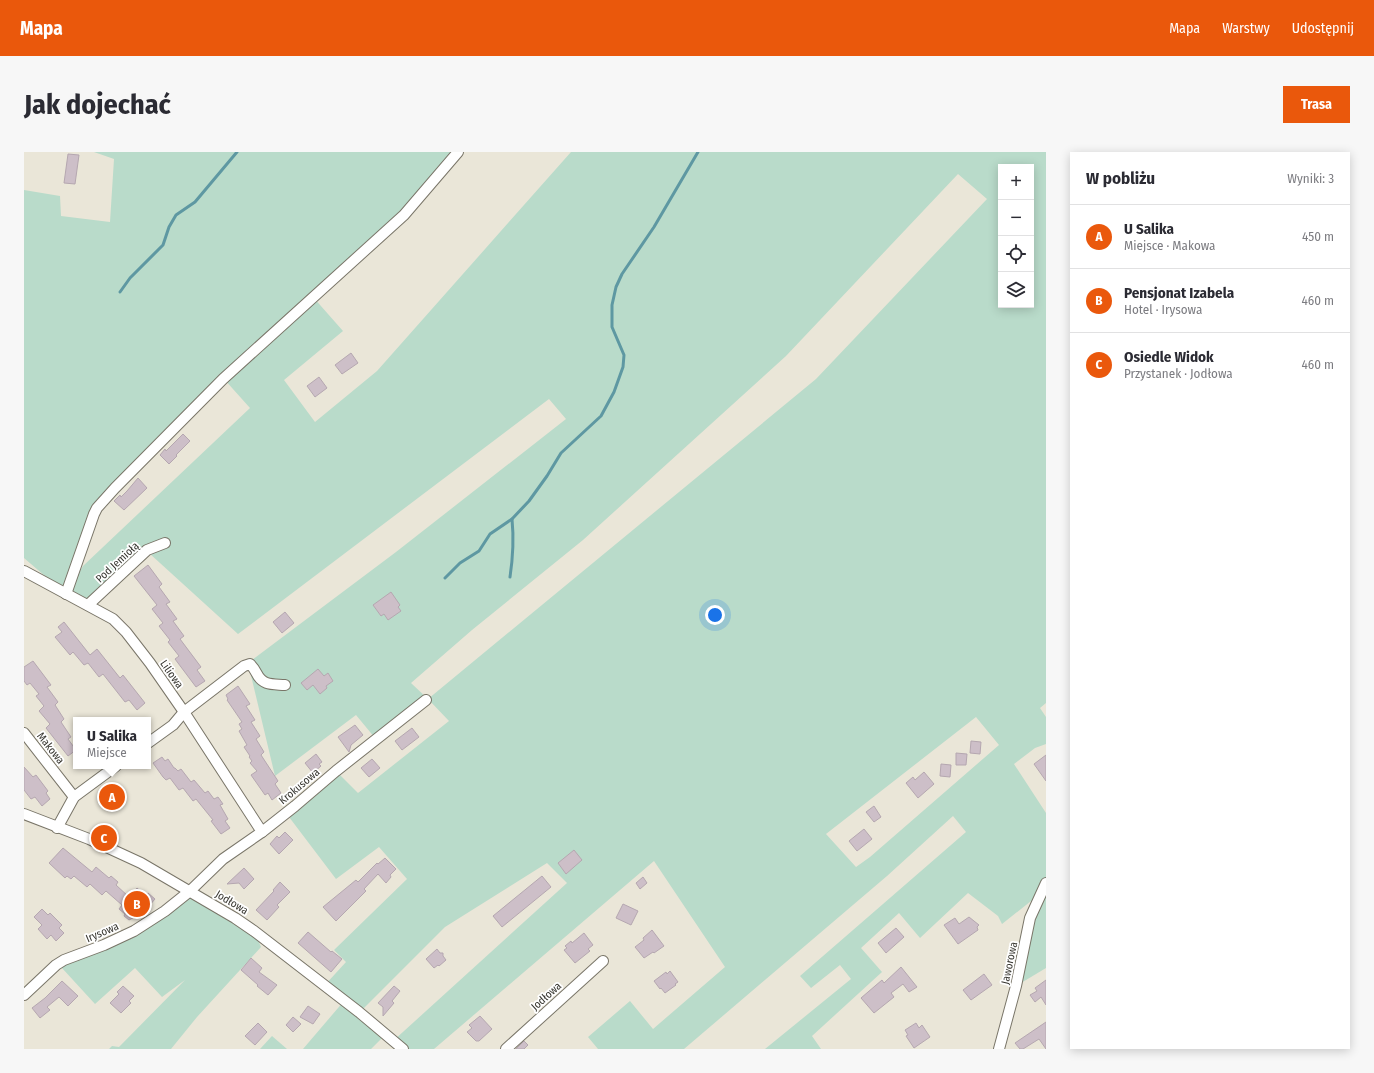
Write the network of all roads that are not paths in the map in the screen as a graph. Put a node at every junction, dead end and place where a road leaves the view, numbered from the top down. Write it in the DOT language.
graph roads {
  1 [pos="458,152"];
  2 [pos="165,543"];
  3 [pos="24,571"];
  4 [pos="66,594"];
  5 [pos="88,605"];
  6 [pos="285,685"];
  7 [pos="426,700"];
  8 [pos="184,712"];
  9 [pos="24,733"];
  10 [pos="151,741"];
  11 [pos="112,769"];
  12 [pos="74,797"];
  13 [pos="24,814"];
  14 [pos="57,828"];
  15 [pos="262,832"];
  16 [pos="1046,883"];
  17 [pos="190,891"];
  18 [pos="603,961"];
  19 [pos="24,996"];
  20 [pos="403,1049"];
  21 [pos="506,1049"];
  22 [pos="999,1049"];
  1 -- 4 [label="street"];
  2 -- 5 [label="street, Pod Jemiołą"];
  3 -- 4 [label="street, Liliowa"];
  4 -- 5 [label="street, Liliowa"];
  5 -- 8 [label="street, Liliowa"];
  6 -- 8 [label="street"];
  7 -- 15 [label="street, Krokusowa"];
  8 -- 10 [label="street"];
  8 -- 15 [label="street, Liliowa"];
  9 -- 12 [label="street, Makowa"];
  11 -- 12 [label="street"];
  12 -- 14 [label="street"];
  13 -- 14 [label="street, Jodłowa"];
  14 -- 17 [label="street, Jodłowa"];
  15 -- 17 [label="street, Krokusowa"];
  16 -- 22 [label="street, Jaworowa"];
  17 -- 19 [label="street, Irysowa"];
  17 -- 20 [label="street, Jodłowa"];
  18 -- 21 [label="street, Jodłowa"];
}
